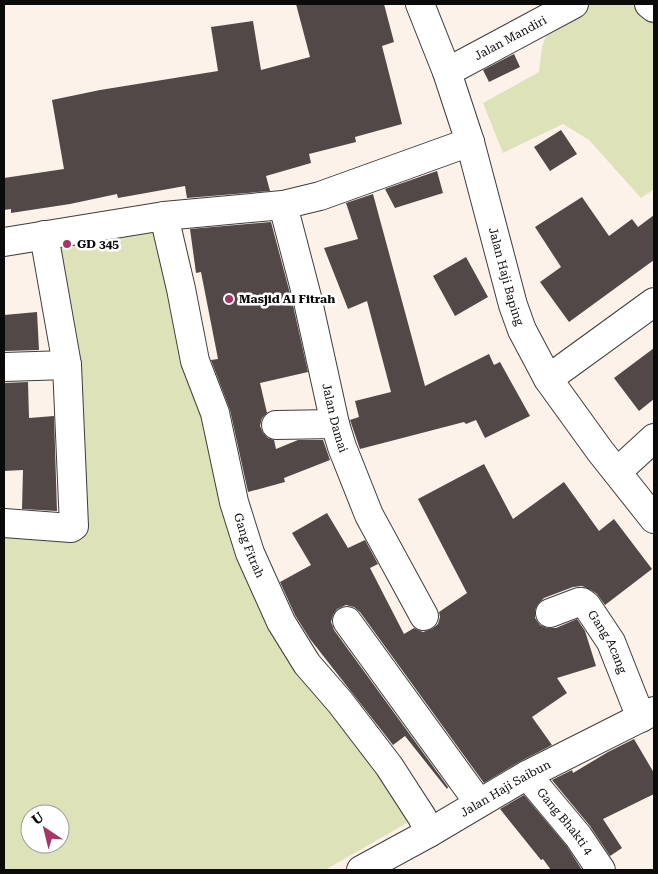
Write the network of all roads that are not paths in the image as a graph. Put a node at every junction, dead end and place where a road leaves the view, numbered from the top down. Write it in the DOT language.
graph roads {
  1 [pos="420,4"];
  2 [pos="574,4"];
  3 [pos="649,4"];
  4 [pos="654,8"];
  5 [pos="447,72"];
  6 [pos="470,142"];
  7 [pos="283,205"];
  8 [pos="164,216"];
  9 [pos="44,235"];
  10 [pos="4,242"];
  11 [pos="654,302"];
  12 [pos="67,365"];
  13 [pos="4,367"];
  14 [pos="548,379"];
  15 [pos="335,424"];
  16 [pos="276,425"];
  17 [pos="654,438"];
  18 [pos="617,472"];
  19 [pos="654,519"];
  20 [pos="4,523"];
  21 [pos="550,613"];
  22 [pos="424,616"];
  23 [pos="346,620"];
  24 [pos="648,714"];
  25 [pos="527,775"];
  26 [pos="479,803"];
  27 [pos="429,833"];
  28 [pos="361,870"];
  29 [pos="601,870"];
  1 -- 5 [label="street, Jalan Haji Baping"];
  2 -- 5 [label="street, Jalan Mandiri"];
  3 -- 4 [label="street"];
  5 -- 6 [label="street, Jalan Haji Baping"];
  6 -- 7 [label="street"];
  6 -- 14 [label="street, Jalan Haji Baping"];
  7 -- 8 [label="street"];
  7 -- 15 [label="street, Jalan Damai"];
  8 -- 9 [label="street"];
  8 -- 27 [label="street, Gang Fitrah"];
  9 -- 10 [label="street"];
  9 -- 12 [label="street"];
  11 -- 14 [label="street"];
  12 -- 13 [label="street"];
  12 -- 20 [label="street"];
  14 -- 18 [label="street, Jalan Haji Baping"];
  15 -- 16 [label="street"];
  15 -- 22 [label="street, Jalan Damai"];
  17 -- 18 [label="street"];
  18 -- 19 [label="street, Jalan Haji Baping"];
  21 -- 24 [label="street, Gang Acang"];
  23 -- 26 [label="street"];
  24 -- 25 [label="street, Jalan Haji Saibun"];
  25 -- 26 [label="street, Jalan Haji Saibun"];
  25 -- 29 [label="street, Gang Bhakti 4"];
  26 -- 27 [label="street, Jalan Haji Saibun"];
  27 -- 28 [label="street, Jalan Haji Saibun"];
}
